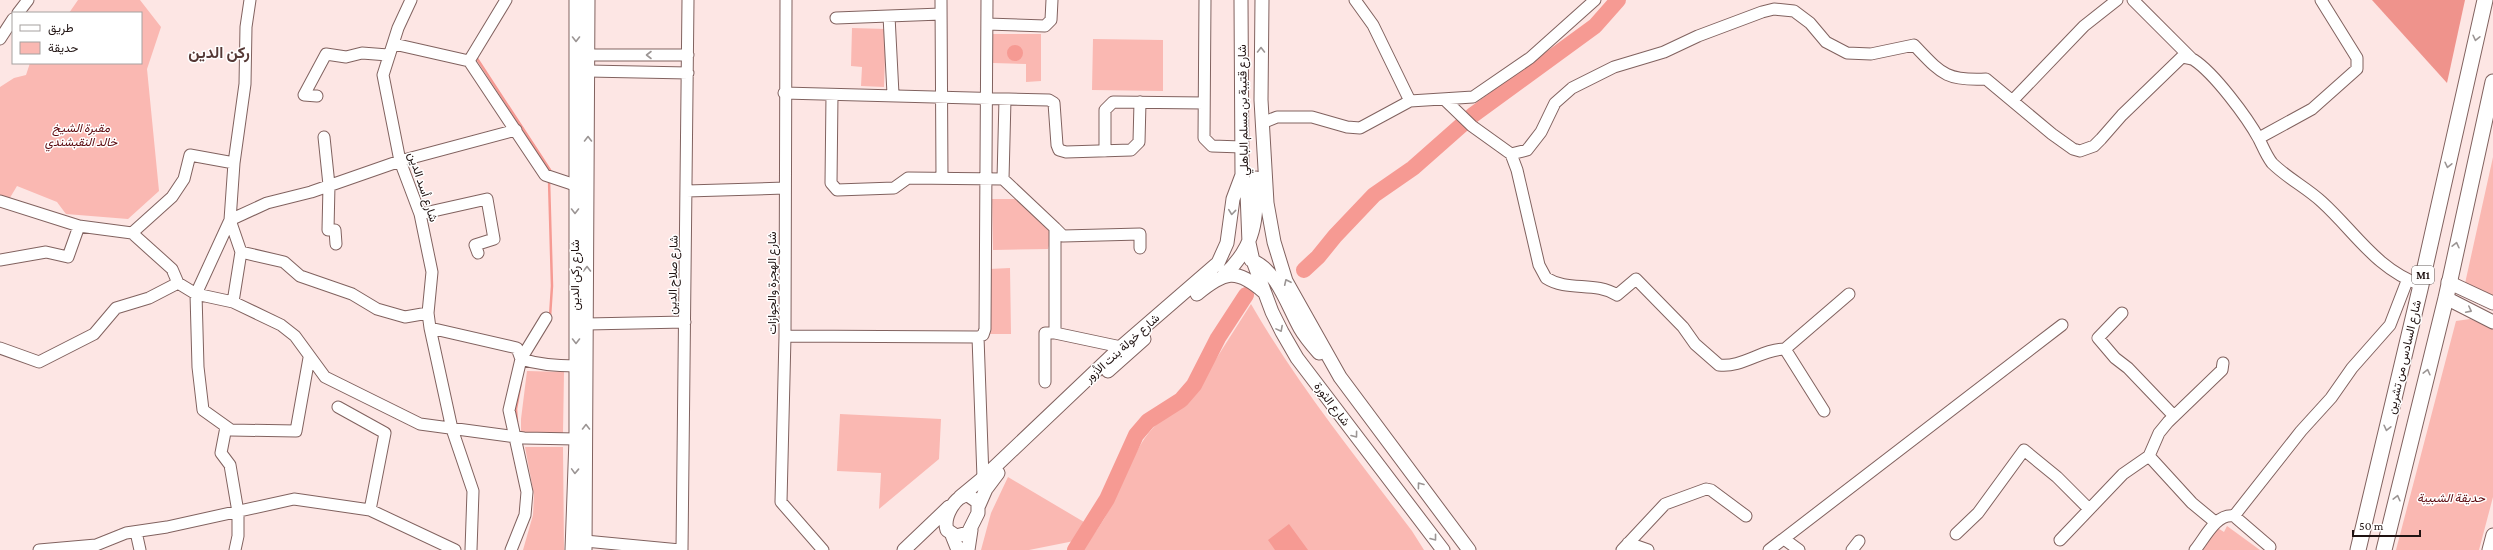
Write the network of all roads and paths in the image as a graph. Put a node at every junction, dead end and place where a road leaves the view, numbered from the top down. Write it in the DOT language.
graph roads {
  1 [pos="28,0"];
  2 [pos="250,0"];
  3 [pos="411,0"];
  4 [pos="505,0"];
  5 [pos="576,0"];
  6 [pos="588,0"];
  7 [pos="688,0"];
  8 [pos="786,0"];
  9 [pos="941,0"];
  10 [pos="987,0"];
  11 [pos="1052,0"];
  12 [pos="1205,0"];
  13 [pos="1241,0"];
  14 [pos="1262,0"];
  15 [pos="1355,0"];
  16 [pos="1595,0"];
  17 [pos="2117,0"];
  18 [pos="2133,0"];
  19 [pos="2321,0"];
  20 [pos="2485,0"];
  21 [pos="19,12"];
  22 [pos="941,14"];
  23 [pos="889,16"];
  24 [pos="836,18"];
  25 [pos="12,21"];
  26 [pos="986,24"];
  27 [pos="0,39"];
  28 [pos="394,44"];
  29 [pos="388,55"];
  30 [pos="588,55"];
  31 [pos="688,55"];
  32 [pos="2192,59"];
  33 [pos="469,61"];
  34 [pos="1261,67"];
  35 [pos="588,71"];
  36 [pos="688,73"];
  37 [pos="2493,82"];
  38 [pos="784,93"];
  39 [pos="893,94"];
  40 [pos="832,95"];
  41 [pos="317,96"];
  42 [pos="941,98"];
  43 [pos="986,99"];
  44 [pos="1005,99"];
  45 [pos="1444,99"];
  46 [pos="2014,100"];
  47 [pos="1410,101"];
  48 [pos="1140,102"];
  49 [pos="1204,103"];
  50 [pos="1262,124"];
  51 [pos="516,130"];
  52 [pos="324,137"];
  53 [pos="2259,138"];
  54 [pos="1242,147"];
  55 [pos="1104,151"];
  56 [pos="1512,154"];
  57 [pos="400,161"];
  58 [pos="234,163"];
  59 [pos="1242,175"];
  60 [pos="942,178"];
  61 [pos="986,179"];
  62 [pos="1004,179"];
  63 [pos="329,185"];
  64 [pos="575,185"];
  65 [pos="785,188"];
  66 [pos="687,191"];
  67 [pos="0,201"];
  68 [pos="420,214"];
  69 [pos="230,220"];
  70 [pos="79,226"];
  71 [pos="1055,228"];
  72 [pos="132,233"];
  73 [pos="1274,242"];
  74 [pos="1249,243"];
  75 [pos="336,244"];
  76 [pos="1140,248"];
  77 [pos="241,252"];
  78 [pos="478,253"];
  79 [pos="1246,259"];
  80 [pos="0,260"];
  81 [pos="1218,263"];
  82 [pos="1223,276"];
  83 [pos="2448,282"];
  84 [pos="178,283"];
  85 [pos="2414,283"];
  86 [pos="1265,293"];
  87 [pos="196,294"];
  88 [pos="1849,294"];
  89 [pos="2446,298"];
  90 [pos="233,302"];
  91 [pos="2493,303"];
  92 [pos="428,313"];
  93 [pos="2122,313"];
  94 [pos="546,318"];
  95 [pos="685,322"];
  96 [pos="2493,322"];
  97 [pos="587,324"];
  98 [pos="2062,325"];
  99 [pos="430,328"];
  100 [pos="1055,334"];
  101 [pos="785,336"];
  102 [pos="978,336"];
  103 [pos="1121,347"];
  104 [pos="0,348"];
  105 [pos="1785,349"];
  106 [pos="309,358"];
  107 [pos="525,360"];
  108 [pos="2223,363"];
  109 [pos="576,366"];
  110 [pos="1340,377"];
  111 [pos="1045,382"];
  112 [pos="338,407"];
  113 [pos="1824,411"];
  114 [pos="2174,416"];
  115 [pos="226,427"];
  116 [pos="452,429"];
  117 [pos="515,437"];
  118 [pos="576,439"];
  119 [pos="2149,456"];
  120 [pos="983,478"];
  121 [pos="958,498"];
  122 [pos="979,505"];
  123 [pos="2089,508"];
  124 [pos="370,510"];
  125 [pos="238,512"];
  126 [pos="1746,516"];
  127 [pos="2234,516"];
  128 [pos="2215,522"];
  129 [pos="971,530"];
  130 [pos="136,532"];
  131 [pos="951,534"];
  132 [pos="1956,534"];
  133 [pos="2493,535"];
  134 [pos="920,536"];
  135 [pos="2060,540"];
  136 [pos="1859,541"];
  137 [pos="585,546"];
  138 [pos="1790,546"];
  139 [pos="1625,547"];
  140 [pos="2270,547"];
  141 [pos="39,550"];
  142 [pos="140,550"];
  143 [pos="235,550"];
  144 [pos="455,550"];
  145 [pos="471,550"];
  146 [pos="511,550"];
  147 [pos="572,550"];
  148 [pos="681,550"];
  149 [pos="823,550"];
  150 [pos="904,550"];
  151 [pos="958,550"];
  152 [pos="968,550"];
  153 [pos="1443,550"];
  154 [pos="1469,550"];
  155 [pos="1648,550"];
  156 [pos="1769,550"];
  157 [pos="1852,550"];
  158 [pos="2195,550"];
  159 [pos="2358,550"];
  160 [pos="2384,550"];
  161 [pos="2489,550"];
  1 -- 21 [label="street"];
  2 -- 58 [label="street"];
  3 -- 28 [label="street, شارع أسد الدين"];
  4 -- 33 [label="street"];
  5 -- 64 [label="main road, شارع ركن الدين, one-way"];
  6 -- 30 [label="main road, شارع ركن الدين"];
  7 -- 31 [label="street, شارع صلاح الدين"];
  8 -- 38 [label="street, شارع الهجرة والجوازات"];
  9 -- 22 [label="street"];
  10 -- 26 [label="street"];
  11 -- 26 [label="street"];
  12 -- 49 [label="street"];
  13 -- 54 [label="main road, شارع قتيبة بن مسلم الباهلي"];
  34 -- 14 [label="main road, شارع قتيبة بن مسلم الباهلي, one-way"];
  15 -- 47 [label="street"];
  16 -- 45 [label="street"];
  17 -- 46 [label="street"];
  18 -- 32 [label="street"];
  19 -- 53 [label="street"];
  20 -- 85 [label="highway, شارع السادس من تشرين / M1, one-way"];
  22 -- 23 [label="street"];
  22 -- 42 [label="street"];
  23 -- 24 [label="street"];
  23 -- 39 [label="street"];
  25 -- 27 [label="street"];
  26 -- 43 [label="street"];
  28 -- 29 [label="street, شارع أسد الدين"];
  28 -- 33 [label="street"];
  29 -- 41 [label="street"];
  29 -- 57 [label="street, شارع أسد الدين"];
  31 -- 30 [label="street, one-way"];
  30 -- 35 [label="main road, شارع ركن الدين"];
  31 -- 36 [label="street, شارع صلاح الدين"];
  32 -- 46 [label="street"];
  32 -- 53 [label="street"];
  33 -- 51 [label="street"];
  34 -- 50 [label="main road, شارع قتيبة بن مسلم الباهلي"];
  34 -- 74 [label="main road, شارع خولة بنت الأزور"];
  35 -- 36 [label="street"];
  97 -- 35 [label="main road, شارع ركن الدين, one-way"];
  36 -- 66 [label="street, شارع صلاح الدين"];
  83 -- 37 [label="highway, M1, one-way"];
  38 -- 40 [label="street"];
  38 -- 65 [label="street, شارع الهجرة والجوازات"];
  39 -- 40 [label="street"];
  39 -- 42 [label="street"];
  40 -- 60 [label="street"];
  42 -- 43 [label="street"];
  42 -- 60 [label="street"];
  43 -- 44 [label="street"];
  43 -- 61 [label="street"];
  44 -- 55 [label="street"];
  44 -- 62 [label="street"];
  45 -- 47 [label="street"];
  45 -- 56 [label="street"];
  46 -- 56 [label="street"];
  47 -- 50 [label="street"];
  48 -- 49 [label="street"];
  48 -- 55 [label="street"];
  48 -- 55 [label="street"];
  49 -- 54 [label="street"];
  50 -- 73 [label="main road, شارع قتيبة بن مسلم الباهلي"];
  51 -- 57 [label="street"];
  51 -- 64 [label="street"];
  52 -- 63 [label="street"];
  53 -- 85 [label="street"];
  54 -- 59 [label="main road, شارع قتيبة بن مسلم الباهلي"];
  56 -- 105 [label="street"];
  57 -- 63 [label="street"];
  57 -- 68 [label="street, شارع أسد الدين"];
  58 -- 69 [label="street"];
  58 -- 72 [label="street"];
  59 -- 74 [label="main road, شارع قتيبة بن مسلم الباهلي"];
  59 -- 81 [label="main road, شارع خولة بنت الأزور, one-way"];
  60 -- 61 [label="street"];
  61 -- 62 [label="street"];
  61 -- 102 [label="street"];
  62 -- 71 [label="street"];
  63 -- 69 [label="street"];
  63 -- 75 [label="street"];
  64 -- 109 [label="main road, شارع ركن الدين, one-way"];
  65 -- 66 [label="street"];
  65 -- 101 [label="street, شارع الهجرة والجوازات"];
  66 -- 95 [label="street, شارع صلاح الدين"];
  67 -- 70 [label="street"];
  68 -- 78 [label="street"];
  68 -- 92 [label="street, شارع أسد الدين"];
  69 -- 77 [label="street"];
  69 -- 87 [label="street"];
  70 -- 72 [label="street"];
  70 -- 80 [label="street"];
  71 -- 76 [label="street"];
  71 -- 100 [label="street"];
  72 -- 84 [label="street"];
  110 -- 73 [label="main road, شارع الثورة, one-way"];
  74 -- 79 [label="main road, شارع خولة بنت الأزور"];
  77 -- 90 [label="street"];
  77 -- 92 [label="street"];
  79 -- 81 [label="main road"];
  79 -- 82 [label="main road, شارع خولة بنت الأزور"];
  79 -- 86 [label="main road, شارع الثورة"];
  79 -- 110 [label="main road"];
  81 -- 103 [label="main road, شارع خولة بنت الأزور"];
  82 -- 86 [label="main road"];
  82 -- 122 [label="main road, شارع خولة بنت الأزور"];
  83 -- 89 [label="highway, M1"];
  83 -- 91 [label="main road"];
  84 -- 87 [label="street"];
  84 -- 104 [label="street"];
  85 -- 127 [label="street"];
  85 -- 159 [label="highway, شارع السادس من تشرين / M1, one-way"];
  86 -- 153 [label="main road, شارع الثورة, one-way"];
  87 -- 90 [label="street"];
  87 -- 115 [label="street"];
  88 -- 105 [label="street"];
  89 -- 96 [label="main road, one-way"];
  160 -- 89 [label="highway, M1, one-way"];
  90 -- 106 [label="street"];
  92 -- 99 [label="street, شارع أسد الدين"];
  93 -- 114 [label="street"];
  94 -- 107 [label="street"];
  95 -- 97 [label="street"];
  95 -- 148 [label="street, شارع صلاح الدين"];
  137 -- 97 [label="main road, شارع ركن الدين, one-way"];
  98 -- 138 [label="street"];
  99 -- 107 [label="street"];
  99 -- 116 [label="street, شارع أسد الدين"];
  100 -- 103 [label="street"];
  100 -- 111 [label="street"];
  101 -- 102 [label="street"];
  101 -- 149 [label="street, شارع الهجرة والجوازات"];
  102 -- 120 [label="street"];
  103 -- 120 [label="main road, شارع خولة بنت الأزور"];
  105 -- 113 [label="street"];
  106 -- 115 [label="street"];
  106 -- 116 [label="street"];
  107 -- 109 [label="street"];
  107 -- 117 [label="street"];
  108 -- 114 [label="street"];
  109 -- 118 [label="main road, شارع ركن الدين"];
  154 -- 110 [label="main road, شارع الثورة, one-way"];
  112 -- 124 [label="street"];
  114 -- 119 [label="street"];
  115 -- 125 [label="street"];
  116 -- 117 [label="street"];
  116 -- 145 [label="street, شارع أسد الدين"];
  117 -- 118 [label="street"];
  117 -- 146 [label="street"];
  118 -- 147 [label="main road, شارع ركن الدين, one-way"];
  119 -- 123 [label="street"];
  119 -- 128 [label="street"];
  120 -- 121 [label="main road, شارع خولة بنت الأزور"];
  121 -- 122 [label="main road"];
  121 -- 131 [label="main road"];
  121 -- 134 [label="main road, شارع خولة بنت الأزور"];
  122 -- 129 [label="main road"];
  123 -- 132 [label="street"];
  123 -- 135 [label="street"];
  124 -- 125 [label="street"];
  124 -- 144 [label="street"];
  125 -- 130 [label="street"];
  125 -- 143 [label="street"];
  126 -- 139 [label="street"];
  127 -- 128 [label="street"];
  127 -- 140 [label="street"];
  128 -- 158 [label="street"];
  129 -- 131 [label="main road"];
  129 -- 152 [label="main road"];
  130 -- 141 [label="street"];
  130 -- 142 [label="street"];
  131 -- 134 [label="main road"];
  131 -- 151 [label="main road"];
  133 -- 161 [label="main road"];
  134 -- 150 [label="main road, شارع خولة بنت الأزور"];
  136 -- 157 [label="street"];
  137 -- 148 [label="street"];
  138 -- 156 [label="street"];
  139 -- 155 [label="street"];
}
